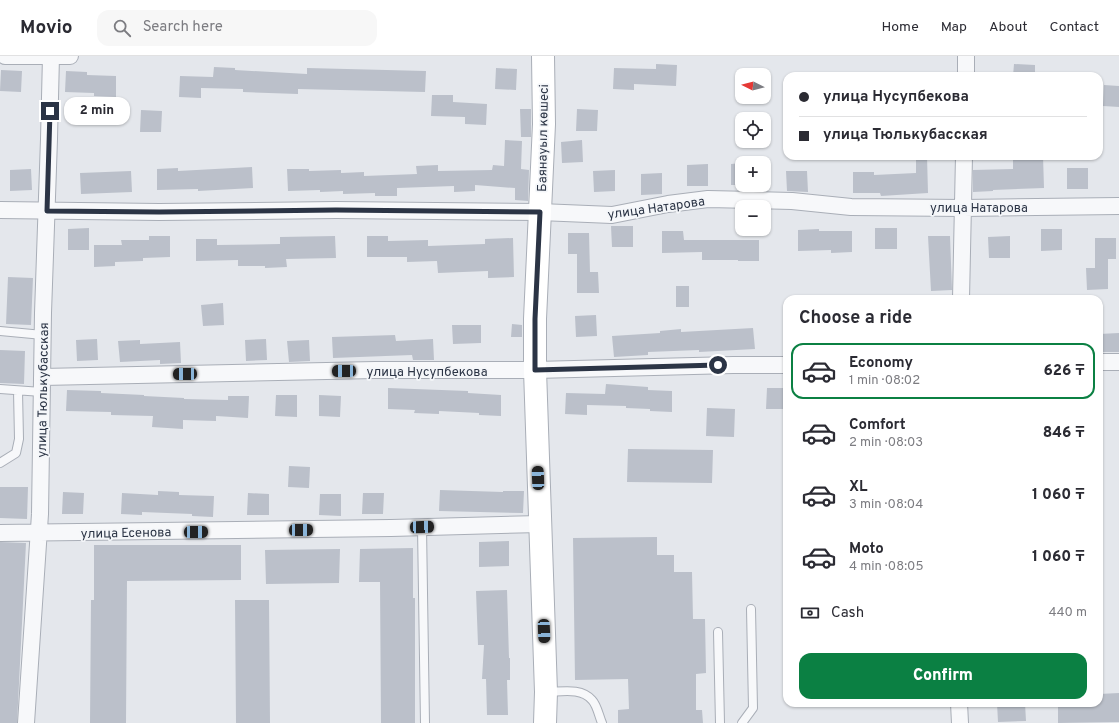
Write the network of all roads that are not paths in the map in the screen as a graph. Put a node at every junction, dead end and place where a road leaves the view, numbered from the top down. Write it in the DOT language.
graph roads {
  1 [pos="5,56"];
  2 [pos="51,56"];
  3 [pos="70,56"];
  4 [pos="543,56"];
  5 [pos="966,56"];
  6 [pos="966,72"];
  7 [pos="964,160"];
  8 [pos="1119,206"];
  9 [pos="963,208"];
  10 [pos="0,210"];
  11 [pos="47,211"];
  12 [pos="540,212"];
  13 [pos="961,295"];
  14 [pos="0,331"];
  15 [pos="43,335"];
  16 [pos="1103,362"];
  17 [pos="1119,362"];
  18 [pos="783,365"];
  19 [pos="535,370"];
  20 [pos="42,385"];
  21 [pos="0,389"];
  22 [pos="18,391"];
  23 [pos="0,463"];
  24 [pos="540,524"];
  25 [pos="422,527"];
  26 [pos="0,533"];
  27 [pos="38,533"];
  28 [pos="751,609"];
  29 [pos="718,632"];
  30 [pos="546,692"];
  31 [pos="959,707"];
  32 [pos="26,723"];
  33 [pos="425,723"];
  34 [pos="545,723"];
  35 [pos="602,723"];
  36 [pos="720,723"];
  37 [pos="742,723"];
  38 [pos="960,723"];
  1 -- 2 [label="street"];
  2 -- 3 [label="street"];
  2 -- 11 [label="street, улица Тюлькубасская"];
  4 -- 12 [label="main road, Баянауыл көшесі"];
  5 -- 6 [label="street"];
  7 -- 9 [label="street"];
  8 -- 9 [label="street, улица Натарова"];
  9 -- 12 [label="street, улица Натарова"];
  9 -- 13 [label="street"];
  10 -- 11 [label="street, улица Натарова"];
  11 -- 12 [label="street, улица Натарова"];
  11 -- 15 [label="street, улица Тюлькубасская"];
  12 -- 19 [label="main road, Баянауыл көшесі"];
  14 -- 15 [label="lane"];
  15 -- 20 [label="street, улица Тюлькубасская"];
  16 -- 17 [label="street"];
  18 -- 19 [label="street, улица Нусупбекова"];
  19 -- 20 [label="street, улица Нусупбекова"];
  19 -- 24 [label="main road, Баянауыл көшесі"];
  20 -- 22 [label="lane"];
  20 -- 27 [label="street, улица Тюлькубасская"];
  21 -- 22 [label="lane"];
  22 -- 23 [label="lane"];
  24 -- 25 [label="street, улица Есенова"];
  24 -- 30 [label="main road, Баянауыл көшесі"];
  25 -- 27 [label="street, улица Есенова"];
  25 -- 33 [label="lane"];
  26 -- 27 [label="street, улица Есенова"];
  27 -- 32 [label="street, улица Тюлькубасская"];
  28 -- 37 [label="lane"];
  29 -- 36 [label="lane"];
  30 -- 34 [label="main road, Баянауыл көшесі"];
  30 -- 35 [label="lane"];
  31 -- 38 [label="street"];
}
